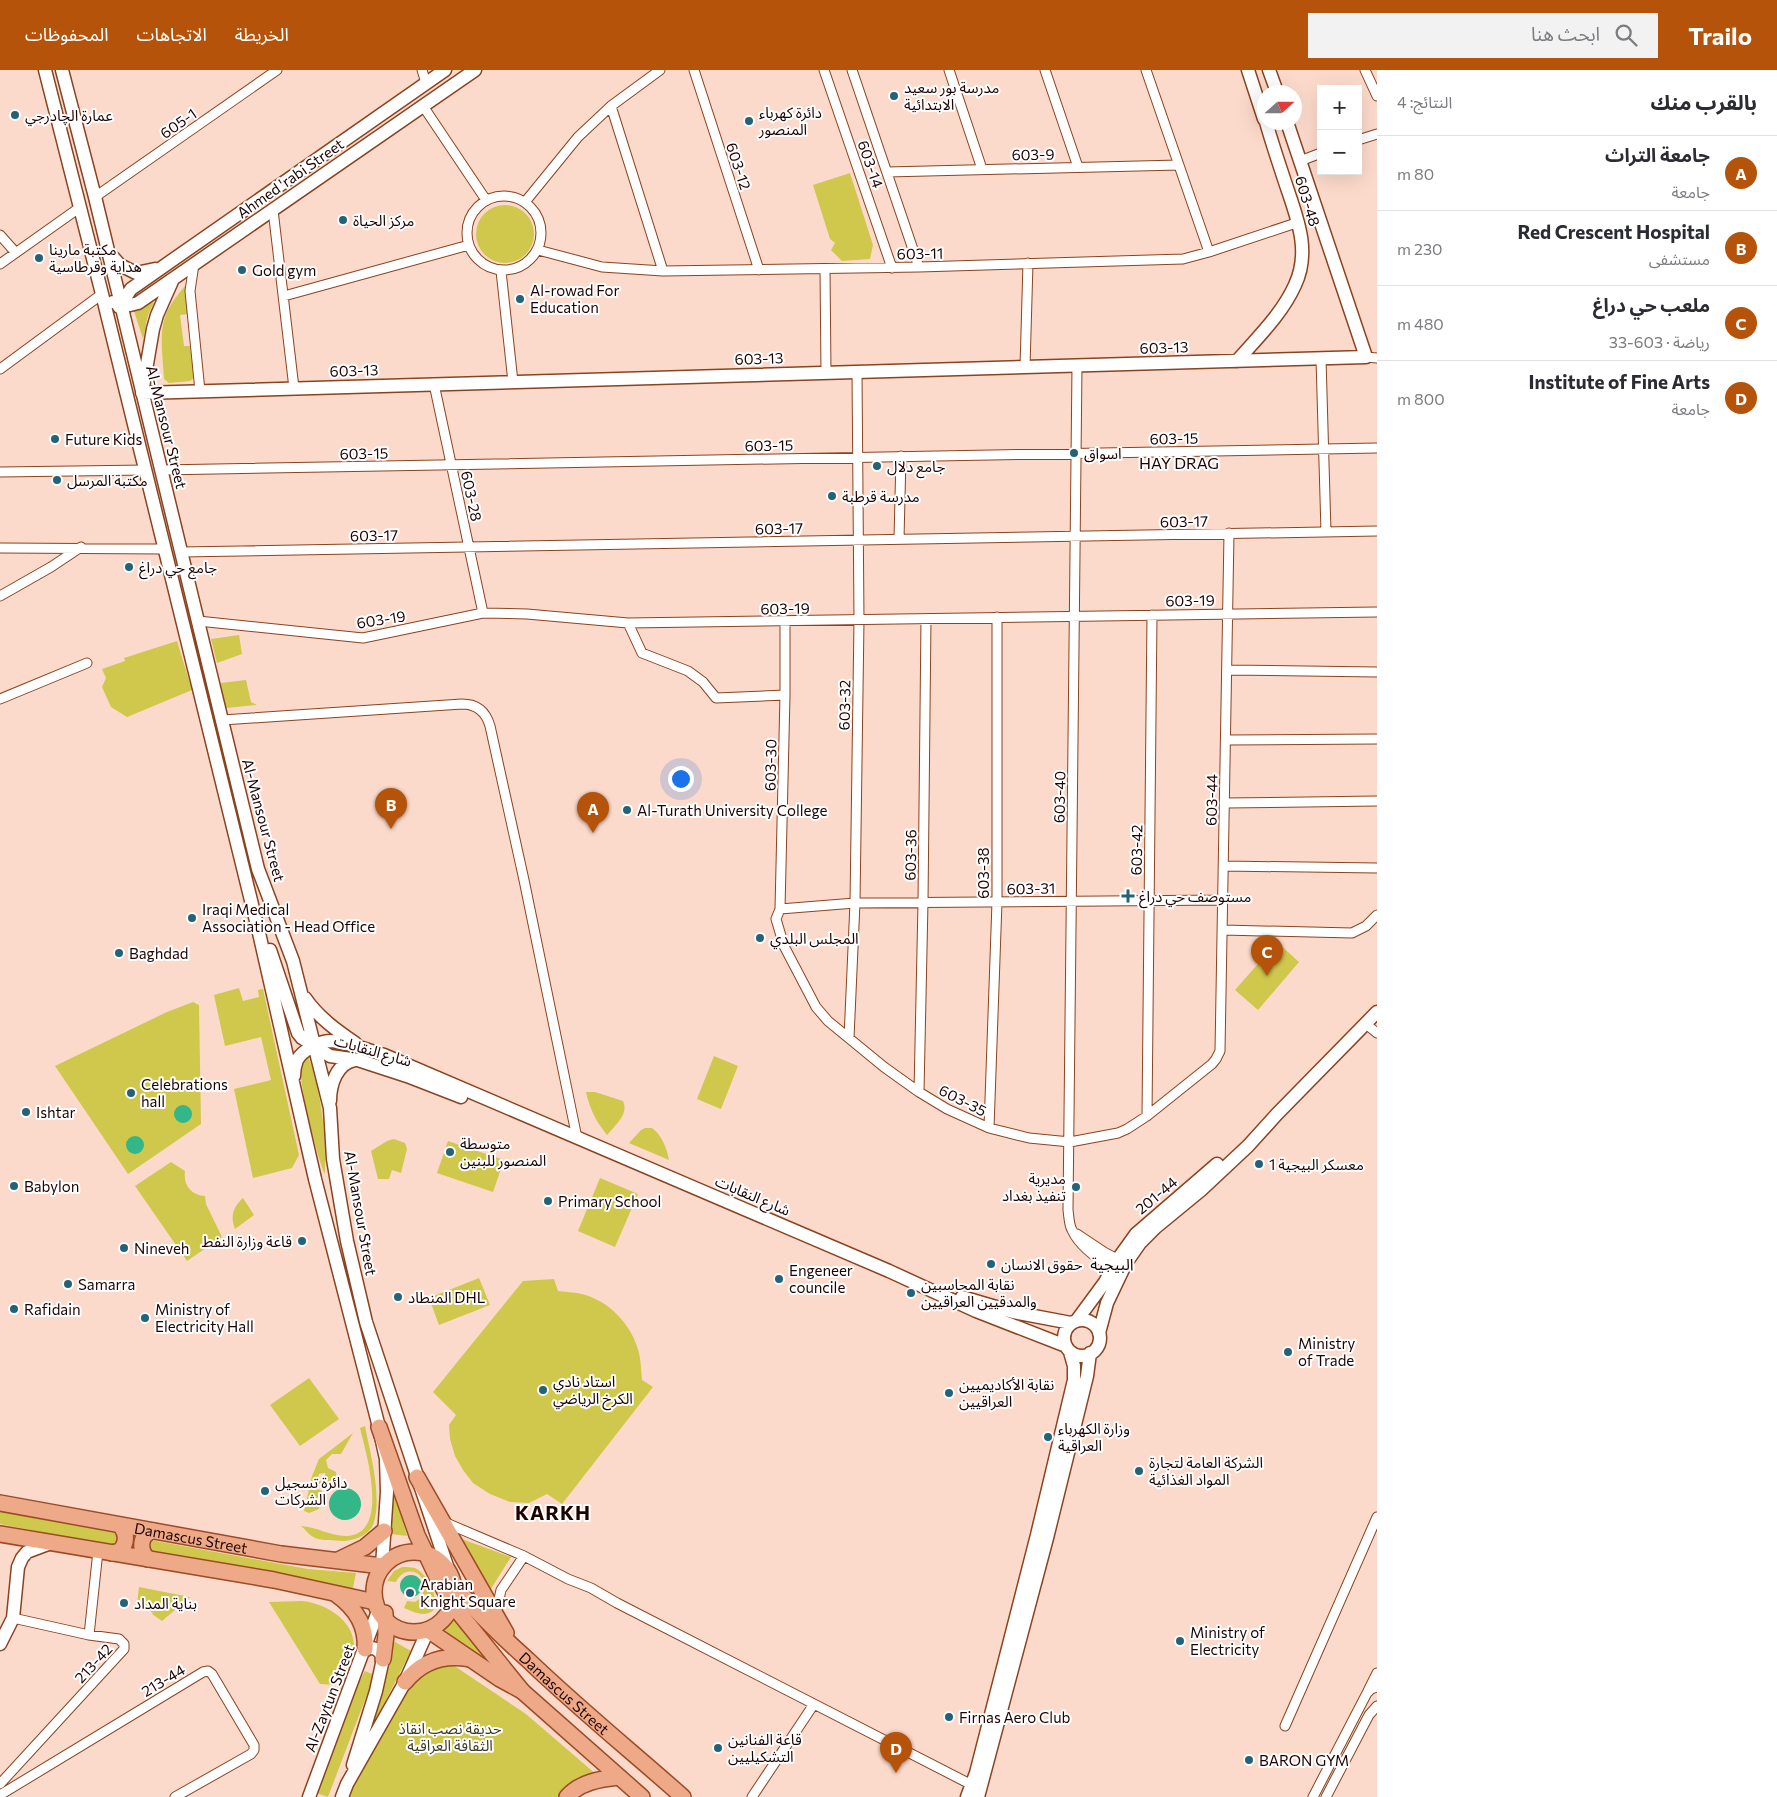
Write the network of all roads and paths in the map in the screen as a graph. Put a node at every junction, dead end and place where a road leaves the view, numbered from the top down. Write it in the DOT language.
graph roads {
  1 [pos="45,70"];
  2 [pos="62,70"];
  3 [pos="277,70"];
  4 [pos="422,70"];
  5 [pos="445,70"];
  6 [pos="474,70"];
  7 [pos="660,70"];
  8 [pos="694,70"];
  9 [pos="824,70"];
  10 [pos="852,70"];
  11 [pos="949,70"];
  12 [pos="1045,70"];
  13 [pos="1146,70"];
  14 [pos="1248,70"];
  15 [pos="1269,70"];
  16 [pos="1365,70"];
  17 [pos="426,83"];
  18 [pos="1274,85"];
  19 [pos="1377,96"];
  20 [pos="1257,97"];
  21 [pos="423,106"];
  22 [pos="612,106"];
  23 [pos="1268,130"];
  24 [pos="1290,130"];
  25 [pos="1377,134"];
  26 [pos="1362,139"];
  27 [pos="1317,154"];
  28 [pos="1300,160"];
  29 [pos="1179,165"];
  30 [pos="1078,167"];
  31 [pos="982,169"];
  32 [pos="886,172"];
  33 [pos="1310,190"];
  34 [pos="95,197"];
  35 [pos="1290,197"];
  36 [pos="486,200"];
  37 [pos="525,202"];
  38 [pos="79,208"];
  39 [pos="273,210"];
  40 [pos="1299,222"];
  41 [pos="0,235"];
  42 [pos="468,245"];
  43 [pos="538,250"];
  44 [pos="108,251"];
  45 [pos="1209,252"];
  46 [pos="16,253"];
  47 [pos="0,264"];
  48 [pos="194,264"];
  49 [pos="1028,264"];
  50 [pos="164,266"];
  51 [pos="919,267"];
  52 [pos="892,268"];
  53 [pos="825,269"];
  54 [pos="759,270"];
  55 [pos="501,271"];
  56 [pos="663,271"];
  57 [pos="173,279"];
  58 [pos="102,294"];
  59 [pos="284,296"];
  60 [pos="121,304"];
  61 [pos="111,328"];
  62 [pos="1372,358"];
  63 [pos="1321,359"];
  64 [pos="1237,361"];
  65 [pos="1077,366"];
  66 [pos="1025,367"];
  67 [pos="0,369"];
  68 [pos="857,372"];
  69 [pos="826,373"];
  70 [pos="513,382"];
  71 [pos="434,384"];
  72 [pos="294,388"];
  73 [pos="200,391"];
  74 [pos="142,392"];
  75 [pos="1323,448"];
  76 [pos="1377,448"];
  77 [pos="1076,453"];
  78 [pos="901,456"];
  79 [pos="857,457"];
  80 [pos="451,465"];
  81 [pos="146,470"];
  82 [pos="161,470"];
  83 [pos="0,472"];
  84 [pos="1377,531"];
  85 [pos="1326,532"];
  86 [pos="1229,534"];
  87 [pos="1075,536"];
  88 [pos="899,539"];
  89 [pos="858,540"];
  90 [pos="80,547"];
  91 [pos="469,547"];
  92 [pos="0,548"];
  93 [pos="165,549"];
  94 [pos="181,552"];
  95 [pos="0,596"];
  96 [pos="1377,612"];
  97 [pos="483,613"];
  98 [pos="1228,613"];
  99 [pos="1152,615"];
  100 [pos="1074,616"];
  101 [pos="997,617"];
  102 [pos="926,619"];
  103 [pos="859,620"];
  104 [pos="198,621"];
  105 [pos="785,622"];
  106 [pos="628,623"];
  107 [pos="87,663"];
  108 [pos="1227,670"];
  109 [pos="1377,672"];
  110 [pos="785,695"];
  111 [pos="0,699"];
  112 [pos="222,720"];
  113 [pos="1377,739"];
  114 [pos="1226,740"];
  115 [pos="1377,801"];
  116 [pos="1225,803"];
  117 [pos="1224,866"];
  118 [pos="1377,868"];
  119 [pos="1149,900"];
  120 [pos="1223,900"];
  121 [pos="1072,901"];
  122 [pos="923,902"];
  123 [pos="997,902"];
  124 [pos="252,903"];
  125 [pos="855,903"];
  126 [pos="780,909"];
  127 [pos="1377,915"];
  128 [pos="1223,930"];
  129 [pos="301,992"];
  130 [pos="1377,1012"];
  131 [pos="1366,1024"];
  132 [pos="1377,1033"];
  133 [pos="849,1038"];
  134 [pos="314,1046"];
  135 [pos="360,1054"];
  136 [pos="1212,1064"];
  137 [pos="294,1087"];
  138 [pos="919,1092"];
  139 [pos="330,1108"];
  140 [pos="1147,1116"];
  141 [pos="989,1128"];
  142 [pos="577,1138"];
  143 [pos="1070,1142"];
  144 [pos="1119,1265"];
  145 [pos="889,1271"];
  146 [pos="1074,1321"];
  147 [pos="1099,1333"];
  148 [pos="1068,1349"];
  149 [pos="1090,1353"];
  150 [pos="379,1427"];
  151 [pos="417,1477"];
  152 [pos="0,1503"];
  153 [pos="1377,1517"];
  154 [pos="442,1521"];
  155 [pos="121,1526"];
  156 [pos="153,1531"];
  157 [pos="384,1531"];
  158 [pos="0,1534"];
  159 [pos="1042,1536"];
  160 [pos="51,1543"];
  161 [pos="105,1552"];
  162 [pos="426,1553"];
  163 [pos="524,1556"];
  164 [pos="148,1559"];
  165 [pos="336,1561"];
  166 [pos="364,1564"];
  167 [pos="382,1566"];
  168 [pos="451,1578"];
  169 [pos="375,1582"];
  170 [pos="336,1594"];
  171 [pos="452,1604"];
  172 [pos="380,1611"];
  173 [pos="496,1617"];
  174 [pos="13,1618"];
  175 [pos="428,1630"];
  176 [pos="89,1635"];
  177 [pos="0,1644"];
  178 [pos="365,1649"];
  179 [pos="516,1650"];
  180 [pos="383,1659"];
  181 [pos="471,1659"];
  182 [pos="1377,1674"];
  183 [pos="405,1682"];
  184 [pos="1377,1687"];
  185 [pos="522,1691"];
  186 [pos="1367,1694"];
  187 [pos="814,1704"];
  188 [pos="1377,1706"];
  189 [pos="1285,1726"];
  190 [pos="619,1777"];
  191 [pos="0,1784"];
  192 [pos="348,1784"];
  193 [pos="970,1791"];
  194 [pos="0,1795"];
  195 [pos="175,1797"];
  196 [pos="309,1797"];
  197 [pos="342,1797"];
  198 [pos="568,1797"];
  199 [pos="642,1797"];
  200 [pos="683,1797"];
  201 [pos="752,1797"];
  202 [pos="978,1797"];
  203 [pos="1313,1797"];
  204 [pos="1326,1797"];
  1 -- 38 [label="main road, Al-Mansour Street"];
  2 -- 34 [label="main road, Al-Mansour Street"];
  3 -- 34 [label="street, 605-1"];
  4 -- 17 [label="street"];
  5 -- 17 [label="main road, Ahmed 'rabi Street"];
  6 -- 21 [label="main road, Ahmed 'rabi Street"];
  7 -- 22 [label="street"];
  8 -- 54 [label="street, 603-12"];
  9 -- 52 [label="street, 603-14"];
  10 -- 32 [label="street, 603-14"];
  11 -- 31 [label="street"];
  12 -- 30 [label="street"];
  13 -- 29 [label="street"];
  14 -- 20 [label="main road, 603-48"];
  15 -- 18 [label="main road"];
  16 -- 19 [label="street"];
  17 -- 50 [label="main road, Ahmed 'rabi Street"];
  21 -- 36 [label="street"];
  21 -- 39 [label="main road, Ahmed 'rabi Street"];
  22 -- 37 [label="street"];
  22 -- 56 [label="street"];
  23 -- 35 [label="main road, 603-48"];
  24 -- 28 [label="main road, 603-48"];
  25 -- 26 [label="street"];
  27 -- 28 [label="street"];
  28 -- 33 [label="main road, 603-48"];
  29 -- 30 [label="street, 603-9"];
  29 -- 45 [label="street"];
  30 -- 31 [label="street, 603-9"];
  31 -- 32 [label="street, 603-9"];
  32 -- 51 [label="street, 603-14"];
  33 -- 35 [label="main road"];
  33 -- 62 [label="main road, 603-48"];
  34 -- 44 [label="main road, Al-Mansour Street"];
  35 -- 40 [label="main road, 603-48"];
  36 -- 37 [label="street"];
  36 -- 42 [label="street"];
  37 -- 43 [label="street"];
  38 -- 46 [label="street"];
  38 -- 58 [label="main road, Al-Mansour Street"];
  39 -- 48 [label="main road, Ahmed 'rabi Street"];
  39 -- 59 [label="street"];
  40 -- 45 [label="street, 603-11"];
  40 -- 64 [label="main road, 603-48"];
  41 -- 46 [label="street"];
  42 -- 55 [label="street"];
  42 -- 59 [label="street"];
  43 -- 55 [label="street"];
  43 -- 56 [label="street, 603-11"];
  44 -- 50 [label="main road"];
  44 -- 60 [label="main road, Al-Mansour Street"];
  45 -- 49 [label="street, 603-11"];
  46 -- 47 [label="street"];
  48 -- 57 [label="main road, Ahmed 'rabi Street"];
  48 -- 73 [label="street"];
  49 -- 51 [label="street, 603-11"];
  49 -- 66 [label="street"];
  50 -- 60 [label="main road, Ahmed 'rabi Street"];
  51 -- 52 [label="street, 603-11"];
  52 -- 53 [label="street, 603-11"];
  53 -- 54 [label="street, 603-11"];
  53 -- 69 [label="street"];
  54 -- 56 [label="street, 603-11"];
  55 -- 70 [label="street"];
  57 -- 60 [label="main road, Ahmed 'rabi Street"];
  57 -- 74 [label="main road"];
  58 -- 60 [label="main road"];
  58 -- 61 [label="main road, Al-Mansour Street"];
  58 -- 67 [label="street"];
  59 -- 72 [label="street"];
  60 -- 61 [label="main road, Ahmed 'rabi Street"];
  60 -- 74 [label="main road, Al-Mansour Street"];
  61 -- 81 [label="main road, Al-Mansour Street"];
  62 -- 63 [label="main road, 603-13"];
  63 -- 64 [label="main road, 603-13"];
  63 -- 75 [label="street"];
  64 -- 65 [label="main road, 603-13"];
  65 -- 66 [label="main road, 603-13"];
  65 -- 77 [label="street, 603-40"];
  66 -- 68 [label="main road, 603-13"];
  68 -- 69 [label="main road, 603-13"];
  68 -- 79 [label="street, 603-32"];
  69 -- 70 [label="main road, 603-13"];
  70 -- 71 [label="main road, 603-13"];
  71 -- 72 [label="main road, 603-13"];
  71 -- 80 [label="street, 603-28"];
  72 -- 73 [label="main road, 603-13"];
  73 -- 74 [label="main road, 603-13"];
  74 -- 82 [label="main road, Al-Mansour Street"];
  75 -- 76 [label="street, 603-15"];
  75 -- 77 [label="street, 603-15"];
  75 -- 85 [label="street"];
  77 -- 78 [label="street, 603-15"];
  77 -- 87 [label="street, 603-40"];
  78 -- 79 [label="street, 603-15"];
  78 -- 88 [label="street"];
  79 -- 80 [label="street, 603-15"];
  79 -- 89 [label="street, 603-32"];
  80 -- 82 [label="street, 603-15"];
  80 -- 91 [label="street, 603-28"];
  81 -- 83 [label="street"];
  81 -- 93 [label="main road, Al-Mansour Street"];
  82 -- 94 [label="main road, Al-Mansour Street"];
  84 -- 85 [label="street, 603-17"];
  85 -- 86 [label="street, 603-17"];
  86 -- 87 [label="street, 603-17"];
  86 -- 98 [label="street, 603-44"];
  87 -- 88 [label="street, 603-17"];
  87 -- 100 [label="street, 603-40"];
  88 -- 89 [label="street, 603-17"];
  89 -- 91 [label="street, 603-17"];
  89 -- 103 [label="street, 603-32"];
  90 -- 92 [label="street"];
  90 -- 93 [label="street"];
  90 -- 95 [label="street"];
  91 -- 94 [label="street, 603-17"];
  91 -- 97 [label="street, 603-28"];
  93 -- 124 [label="main road, Al-Mansour Street"];
  94 -- 104 [label="main road, Al-Mansour Street"];
  96 -- 98 [label="street, 603-19"];
  97 -- 104 [label="street, 603-19"];
  97 -- 106 [label="street, 603-19"];
  98 -- 99 [label="street, 603-19"];
  98 -- 108 [label="street, 603-44"];
  99 -- 100 [label="street, 603-19"];
  99 -- 119 [label="street, 603-42"];
  100 -- 101 [label="street, 603-19"];
  100 -- 121 [label="street, 603-40"];
  101 -- 102 [label="street, 603-19"];
  101 -- 123 [label="street, 603-38"];
  102 -- 103 [label="street, 603-19"];
  102 -- 122 [label="street, 603-36"];
  103 -- 105 [label="street, 603-19"];
  103 -- 125 [label="street, 603-32"];
  104 -- 112 [label="main road, Al-Mansour Street"];
  105 -- 106 [label="street, 603-19"];
  105 -- 110 [label="street, 603-30"];
  106 -- 110 [label="street"];
  107 -- 111 [label="street"];
  108 -- 109 [label="street"];
  108 -- 114 [label="street, 603-44"];
  110 -- 126 [label="street, 603-30"];
  112 -- 129 [label="main road, Al-Mansour Street"];
  112 -- 142 [label="street"];
  113 -- 114 [label="street"];
  114 -- 116 [label="street, 603-44"];
  115 -- 116 [label="street"];
  116 -- 117 [label="street, 603-44"];
  117 -- 118 [label="street"];
  117 -- 120 [label="street, 603-44"];
  119 -- 120 [label="street, 603-31"];
  119 -- 121 [label="street, 603-31"];
  119 -- 140 [label="street, 603-42"];
  120 -- 128 [label="street, 603-44"];
  121 -- 123 [label="street, 603-31"];
  121 -- 143 [label="street, 603-40"];
  122 -- 123 [label="street, 603-31"];
  122 -- 125 [label="street, 603-31"];
  122 -- 138 [label="street, 603-36"];
  123 -- 141 [label="street, 603-38"];
  124 -- 134 [label="main road"];
  124 -- 137 [label="main road, Al-Mansour Street"];
  125 -- 126 [label="street, 603-31"];
  125 -- 133 [label="street, 603-32"];
  126 -- 133 [label="street, 603-35"];
  127 -- 128 [label="street"];
  128 -- 136 [label="street, 603-44"];
  129 -- 134 [label="main road, Al-Mansour Street"];
  129 -- 135 [label="main road"];
  130 -- 131 [label="main road, 201-44"];
  131 -- 132 [label="street"];
  131 -- 144 [label="main road, 201-44"];
  133 -- 138 [label="street, 603-35"];
  134 -- 135 [label="main road, شارع النقابات"];
  134 -- 137 [label="main road"];
  134 -- 139 [label="main road, Al-Mansour Street"];
  135 -- 139 [label="main road"];
  135 -- 142 [label="main road, شارع النقابات"];
  136 -- 140 [label="street, 603-35"];
  137 -- 150 [label="main road, Al-Mansour Street"];
  138 -- 141 [label="street, 603-35"];
  139 -- 151 [label="main road, Al-Mansour Street"];
  140 -- 143 [label="street, 603-35"];
  141 -- 143 [label="street, 603-35"];
  142 -- 145 [label="main road, شارع النقابات"];
  143 -- 144 [label="street, 603-40"];
  144 -- 146 [label="main road, 201-44"];
  144 -- 147 [label="main road, 201-44"];
  145 -- 146 [label="main road, شارع النقابات"];
  145 -- 148 [label="main road, شارع النقابات"];
  146 -- 147 [label="main road"];
  146 -- 148 [label="main road"];
  147 -- 149 [label="main road"];
  148 -- 149 [label="main road"];
  148 -- 159 [label="main road"];
  149 -- 159 [label="main road"];
  150 -- 157 [label="main road, Al-Mansour Street"];
  150 -- 162 [label="main road"];
  151 -- 154 [label="main road"];
  151 -- 168 [label="main road, Al-Mansour Street"];
  152 -- 155 [label="main road, Damascus Street"];
  153 -- 189 [label="street"];
  154 -- 163 [label="street"];
  154 -- 173 [label="main road"];
  155 -- 156 [label="main road, Damascus Street"];
  155 -- 161 [label="main road"];
  156 -- 164 [label="main road"];
  156 -- 165 [label="main road, Damascus Street"];
  157 -- 165 [label="main road"];
  157 -- 167 [label="main road, Al-Mansour Street"];
  158 -- 160 [label="main road, Damascus Street"];
  159 -- 193 [label="main road"];
  159 -- 202 [label="main road"];
  160 -- 161 [label="main road, Damascus Street"];
  160 -- 174 [label="main road"];
  161 -- 164 [label="main road, Damascus Street"];
  161 -- 176 [label="street"];
  162 -- 167 [label="main road"];
  162 -- 168 [label="main road, Damascus Street"];
  162 -- 171 [label="main road"];
  163 -- 173 [label="street"];
  163 -- 187 [label="street"];
  164 -- 170 [label="main road, Damascus Street"];
  165 -- 166 [label="main road, Damascus Street"];
  166 -- 167 [label="main road, Damascus Street"];
  166 -- 169 [label="main road"];
  167 -- 169 [label="main road"];
  168 -- 171 [label="main road"];
  168 -- 179 [label="main road, Damascus Street"];
  169 -- 172 [label="main road"];
  169 -- 172 [label="main road"];
  170 -- 172 [label="main road, Damascus Street"];
  170 -- 178 [label="main road"];
  171 -- 175 [label="main road"];
  171 -- 185 [label="main road"];
  172 -- 175 [label="main road"];
  172 -- 178 [label="main road, Al-Zaytun Street"];
  172 -- 180 [label="main road"];
  173 -- 179 [label="main road"];
  174 -- 176 [label="street, 213-42"];
  174 -- 177 [label="main road"];
  175 -- 181 [label="main road, Damascus Street"];
  175 -- 183 [label="main road"];
  176 -- 191 [label="street, 213-42"];
  178 -- 180 [label="main road"];
  178 -- 196 [label="main road, Al-Zaytun Street"];
  179 -- 200 [label="main road, Damascus Street"];
  180 -- 192 [label="main road"];
  181 -- 183 [label="main road"];
  181 -- 185 [label="main road, Damascus Street"];
  182 -- 186 [label="street"];
  183 -- 192 [label="main road"];
  184 -- 186 [label="street"];
  185 -- 190 [label="main road, Damascus Street"];
  186 -- 203 [label="street"];
  187 -- 193 [label="street"];
  187 -- 201 [label="street"];
  188 -- 204 [label="street"];
  190 -- 198 [label="main road"];
  190 -- 199 [label="main road, Damascus Street"];
  192 -- 197 [label="main road"];
  194 -- 195 [label="street, 213-44"];
}
